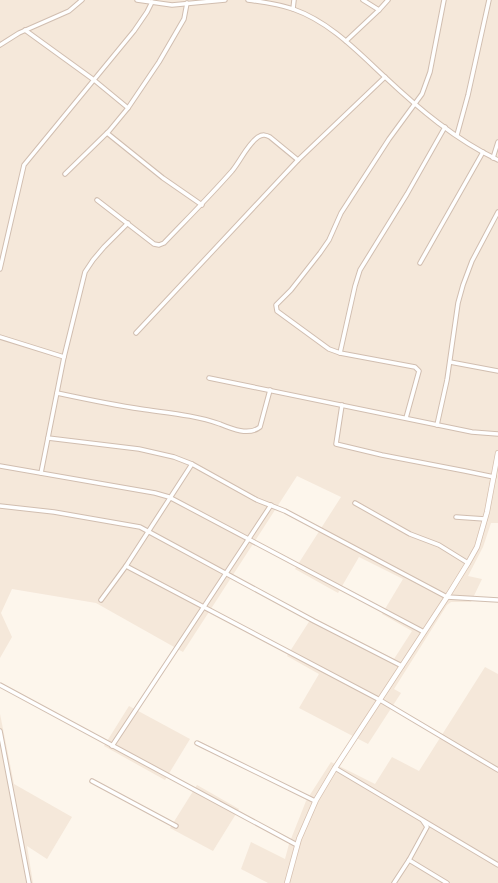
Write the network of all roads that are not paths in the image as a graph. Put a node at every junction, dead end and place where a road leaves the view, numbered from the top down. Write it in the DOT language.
graph roads {
  1 [pos="82,0"];
  2 [pos="138,0"];
  3 [pos="225,0"];
  4 [pos="248,0"];
  5 [pos="294,0"];
  6 [pos="363,0"];
  7 [pos="388,0"];
  8 [pos="444,0"];
  9 [pos="489,0"];
  10 [pos="152,2"];
  11 [pos="187,3"];
  12 [pos="293,9"];
  13 [pos="380,10"];
  14 [pos="25,30"];
  15 [pos="346,41"];
  16 [pos="0,45"];
  17 [pos="386,77"];
  18 [pos="94,80"];
  19 [pos="415,104"];
  20 [pos="128,108"];
  21 [pos="445,127"];
  22 [pos="107,133"];
  23 [pos="457,136"];
  24 [pos="498,142"];
  25 [pos="482,152"];
  26 [pos="493,158"];
  27 [pos="298,160"];
  28 [pos="498,160"];
  29 [pos="66,174"];
  30 [pos="97,200"];
  31 [pos="202,204"];
  32 [pos="498,212"];
  33 [pos="128,223"];
  34 [pos="420,263"];
  35 [pos="0,269"];
  36 [pos="136,333"];
  37 [pos="0,337"];
  38 [pos="340,353"];
  39 [pos="64,357"];
  40 [pos="450,362"];
  41 [pos="498,371"];
  42 [pos="208,378"];
  43 [pos="270,390"];
  44 [pos="57,393"];
  45 [pos="342,406"];
  46 [pos="406,418"];
  47 [pos="437,425"];
  48 [pos="498,434"];
  49 [pos="48,438"];
  50 [pos="498,453"];
  51 [pos="192,464"];
  52 [pos="0,466"];
  53 [pos="41,473"];
  54 [pos="494,478"];
  55 [pos="169,497"];
  56 [pos="355,503"];
  57 [pos="271,505"];
  58 [pos="0,506"];
  59 [pos="456,517"];
  60 [pos="485,519"];
  61 [pos="148,531"];
  62 [pos="249,539"];
  63 [pos="468,563"];
  64 [pos="126,566"];
  65 [pos="226,573"];
  66 [pos="447,597"];
  67 [pos="101,600"];
  68 [pos="498,600"];
  69 [pos="204,607"];
  70 [pos="424,632"];
  71 [pos="402,666"];
  72 [pos="0,685"];
  73 [pos="380,700"];
  74 [pos="0,731"];
  75 [pos="197,742"];
  76 [pos="112,746"];
  77 [pos="335,768"];
  78 [pos="498,770"];
  79 [pos="92,781"];
  80 [pos="315,802"];
  81 [pos="422,820"];
  82 [pos="176,826"];
  83 [pos="297,845"];
  84 [pos="409,860"];
  85 [pos="498,865"];
  86 [pos="29,883"];
  87 [pos="288,883"];
  88 [pos="394,883"];
  89 [pos="448,883"];
  1 -- 14 [label="street"];
  2 -- 10 [label="street"];
  3 -- 11 [label="street"];
  4 -- 12 [label="street"];
  5 -- 12 [label="street"];
  6 -- 13 [label="street"];
  7 -- 13 [label="street"];
  8 -- 19 [label="street"];
  9 -- 23 [label="street"];
  10 -- 11 [label="street"];
  10 -- 18 [label="street"];
  11 -- 20 [label="street"];
  12 -- 15 [label="street"];
  13 -- 15 [label="street"];
  14 -- 16 [label="street"];
  14 -- 18 [label="street"];
  15 -- 17 [label="street"];
  17 -- 19 [label="street"];
  17 -- 27 [label="street"];
  18 -- 20 [label="street"];
  18 -- 35 [label="street"];
  19 -- 21 [label="street"];
  19 -- 38 [label="street"];
  20 -- 22 [label="street"];
  21 -- 23 [label="street"];
  21 -- 38 [label="street"];
  22 -- 29 [label="street"];
  22 -- 31 [label="street"];
  23 -- 25 [label="street"];
  24 -- 26 [label="street"];
  25 -- 26 [label="street"];
  25 -- 34 [label="street"];
  26 -- 28 [label="street"];
  27 -- 31 [label="street"];
  27 -- 36 [label="street"];
  30 -- 33 [label="street"];
  31 -- 33 [label="street"];
  32 -- 40 [label="street"];
  33 -- 39 [label="street"];
  37 -- 39 [label="street"];
  38 -- 46 [label="street"];
  39 -- 44 [label="street"];
  40 -- 41 [label="street"];
  40 -- 47 [label="street"];
  42 -- 43 [label="street"];
  43 -- 44 [label="street"];
  43 -- 45 [label="street"];
  44 -- 49 [label="street"];
  45 -- 46 [label="street"];
  45 -- 54 [label="street"];
  46 -- 47 [label="street"];
  47 -- 48 [label="street"];
  49 -- 51 [label="street"];
  49 -- 53 [label="street"];
  50 -- 54 [label="street"];
  51 -- 55 [label="street"];
  51 -- 57 [label="street"];
  52 -- 53 [label="street"];
  53 -- 55 [label="street"];
  54 -- 60 [label="street"];
  55 -- 61 [label="street"];
  55 -- 62 [label="street"];
  56 -- 63 [label="street"];
  57 -- 62 [label="street"];
  57 -- 66 [label="street"];
  58 -- 61 [label="street"];
  59 -- 60 [label="street"];
  60 -- 63 [label="street"];
  61 -- 64 [label="street"];
  61 -- 65 [label="street"];
  62 -- 65 [label="street"];
  62 -- 70 [label="street"];
  63 -- 66 [label="street"];
  64 -- 67 [label="street"];
  64 -- 69 [label="street"];
  65 -- 69 [label="street"];
  65 -- 71 [label="street"];
  66 -- 68 [label="street"];
  66 -- 70 [label="street"];
  69 -- 73 [label="street"];
  69 -- 76 [label="street"];
  70 -- 71 [label="street"];
  71 -- 73 [label="street"];
  72 -- 76 [label="street"];
  73 -- 77 [label="street"];
  73 -- 78 [label="street"];
  74 -- 86 [label="street"];
  75 -- 80 [label="street"];
  76 -- 83 [label="street"];
  77 -- 80 [label="street"];
  77 -- 81 [label="street"];
  79 -- 82 [label="street"];
  80 -- 83 [label="street"];
  81 -- 84 [label="street"];
  81 -- 85 [label="street"];
  83 -- 87 [label="street"];
  84 -- 88 [label="street"];
  84 -- 89 [label="street"];
}
